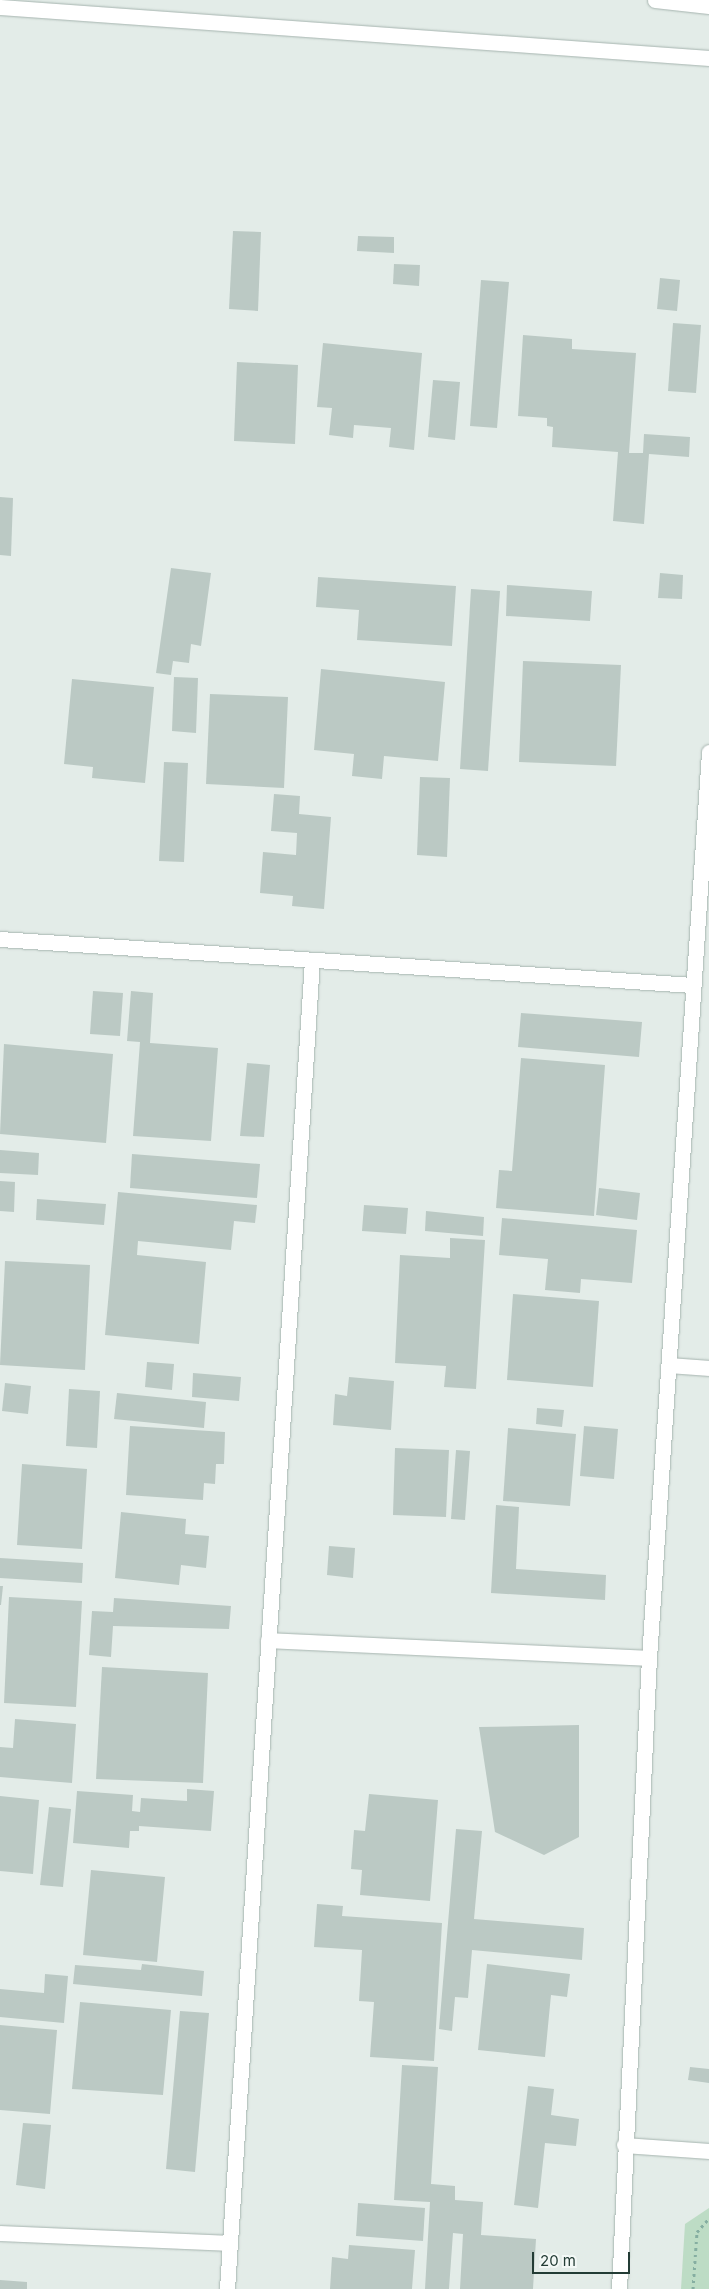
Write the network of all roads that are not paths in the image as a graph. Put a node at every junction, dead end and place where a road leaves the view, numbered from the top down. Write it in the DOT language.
graph roads {
  1 [pos="655,0"];
  2 [pos="709,6"];
  3 [pos="0,7"];
  4 [pos="709,58"];
  5 [pos="709,752"];
  6 [pos="0,939"];
  7 [pos="312,960"];
  8 [pos="694,986"];
  9 [pos="668,1365"];
  10 [pos="709,1368"];
  11 [pos="268,1640"];
  12 [pos="649,1658"];
  13 [pos="624,2145"];
  14 [pos="709,2151"];
  15 [pos="0,2233"];
  16 [pos="230,2243"];
  17 [pos="227,2289"];
  18 [pos="618,2289"];
  1 -- 2 [label="street"];
  3 -- 4 [label="street"];
  5 -- 8 [label="street"];
  6 -- 7 [label="street"];
  7 -- 8 [label="street"];
  7 -- 11 [label="street"];
  8 -- 9 [label="street"];
  9 -- 10 [label="street"];
  9 -- 12 [label="street"];
  11 -- 12 [label="street"];
  11 -- 16 [label="street"];
  12 -- 13 [label="street"];
  13 -- 14 [label="street"];
  13 -- 18 [label="street"];
  15 -- 16 [label="street"];
  16 -- 17 [label="street"];
}
